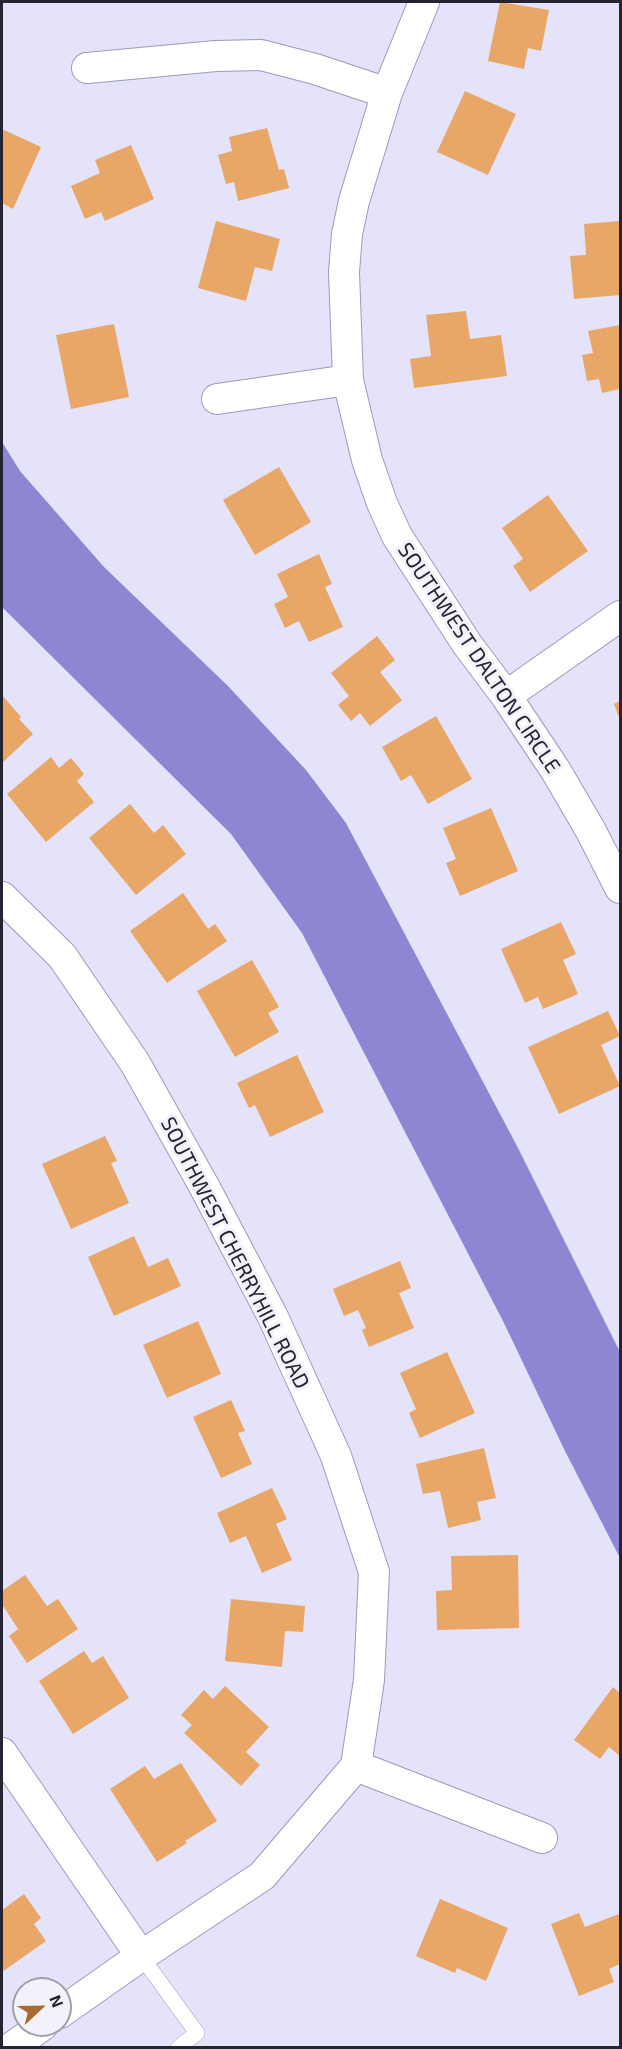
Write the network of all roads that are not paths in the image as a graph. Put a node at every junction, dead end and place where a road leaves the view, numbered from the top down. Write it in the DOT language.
graph roads {
  1 [pos="424,2"];
  2 [pos="87,68"];
  3 [pos="387,93"];
  4 [pos="348,380"];
  5 [pos="217,399"];
  6 [pos="621,616"];
  7 [pos="506,696"];
  8 [pos="621,888"];
  9 [pos="2,897"];
  10 [pos="2,1753"];
  11 [pos="356,1766"];
  12 [pos="542,1838"];
  13 [pos="141,1956"];
  14 [pos="72,2005"];
  15 [pos="27,2037"];
  16 [pos="12,2048"];
  17 [pos="178,2048"];
  1 -- 3 [label="street, SOUTHWEST DALTON CIRCLE"];
  2 -- 3 [label="street"];
  3 -- 4 [label="street, SOUTHWEST DALTON CIRCLE"];
  4 -- 5 [label="street"];
  4 -- 7 [label="street, SOUTHWEST DALTON CIRCLE"];
  6 -- 7 [label="street"];
  7 -- 8 [label="street, SOUTHWEST DALTON CIRCLE"];
  9 -- 11 [label="street, SOUTHWEST CHERRYHILL ROAD"];
  10 -- 13 [label="street"];
  11 -- 12 [label="street"];
  11 -- 13 [label="street"];
  13 -- 14 [label="street"];
  13 -- 17 [label="lane"];
  15 -- 16 [label="street"];
}
